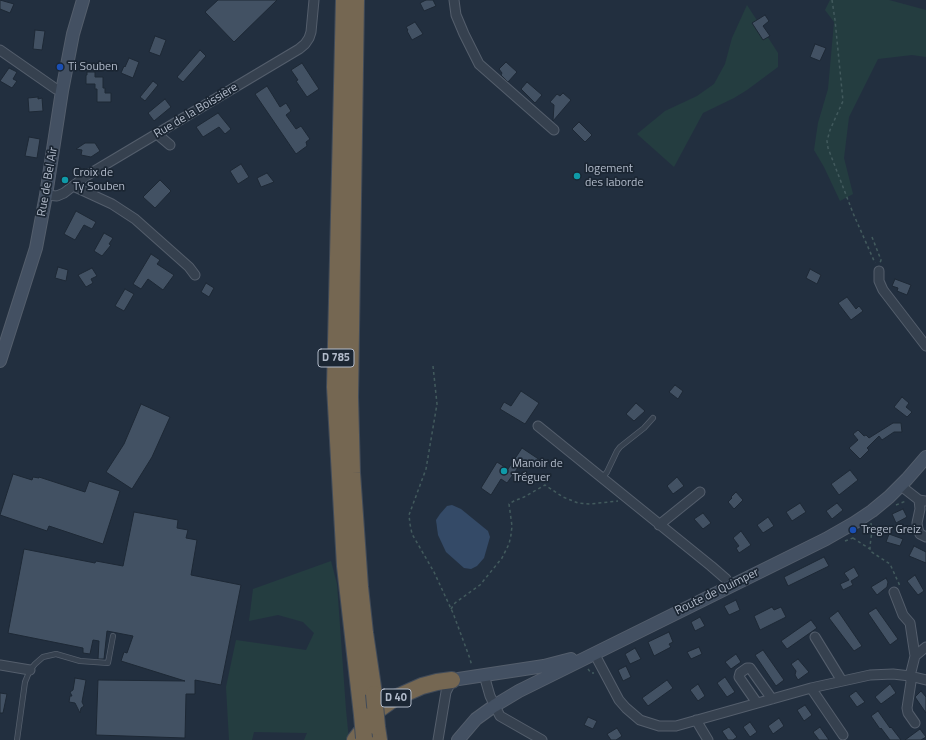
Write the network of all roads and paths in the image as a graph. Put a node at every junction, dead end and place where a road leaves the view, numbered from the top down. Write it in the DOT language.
graph roads {
  1 [pos="83,0"];
  2 [pos="314,0"];
  3 [pos="344,0"];
  4 [pos="356,0"];
  5 [pos="454,0"];
  6 [pos="832,0"];
  7 [pos="0,50"];
  8 [pos="62,90"];
  9 [pos="554,130"];
  10 [pos="157,134"];
  11 [pos="170,145"];
  12 [pos="73,186"];
  13 [pos="46,195"];
  14 [pos="872,237"];
  15 [pos="879,271"];
  16 [pos="195,275"];
  17 [pos="926,346"];
  18 [pos="0,361"];
  19 [pos="433,366"];
  20 [pos="653,418"];
  21 [pos="538,426"];
  22 [pos="926,457"];
  23 [pos="602,478"];
  24 [pos="901,486"];
  25 [pos="700,492"];
  26 [pos="629,500"];
  27 [pos="923,500"];
  28 [pos="867,514"];
  29 [pos="659,525"];
  30 [pos="926,537"];
  31 [pos="853,538"];
  32 [pos="870,549"];
  33 [pos="730,586"];
  34 [pos="894,592"];
  35 [pos="451,609"];
  36 [pos="112,636"];
  37 [pos="815,637"];
  38 [pos="926,647"];
  39 [pos="594,653"];
  40 [pos="916,656"];
  41 [pos="0,665"];
  42 [pos="30,670"];
  43 [pos="478,676"];
  44 [pos="910,676"];
  45 [pos="452,680"];
  46 [pos="926,680"];
  47 [pos="842,681"];
  48 [pos="811,688"];
  49 [pos="772,699"];
  50 [pos="757,703"];
  51 [pos="494,706"];
  52 [pos="696,720"];
  53 [pos="915,724"];
  54 [pos="843,735"];
  55 [pos="368,737"];
  56 [pos="17,740"];
  57 [pos="438,740"];
  58 [pos="458,740"];
  59 [pos="542,740"];
  60 [pos="708,740"];
  1 -- 8 [label="main road, Rue de Bel Air"];
  2 -- 10 [label="street, Rue de la Boissière"];
  3 -- 55 [label="highway, D 785, bridge"];
  4 -- 55 [label="highway, D 785, bridge"];
  5 -- 9 [label="street"];
  6 -- 15 [label="path"];
  7 -- 8 [label="street"];
  8 -- 13 [label="main road, Rue de Bel Air"];
  10 -- 11 [label="street"];
  10 -- 12 [label="street, Rue de la Boissière"];
  12 -- 13 [label="street, Rue de la Boissière"];
  12 -- 16 [label="street"];
  13 -- 18 [label="main road, Rue de Bel Air"];
  14 -- 15 [label="path"];
  15 -- 17 [label="street"];
  19 -- 35 [label="path"];
  20 -- 23 [label="lane"];
  21 -- 23 [label="street"];
  22 -- 24 [label="main road, Route de Quimper / D 40"];
  23 -- 26 [label="street"];
  24 -- 27 [label="street"];
  24 -- 28 [label="main road, Route de Quimper / D 40"];
  25 -- 29 [label="street"];
  26 -- 29 [label="street"];
  26 -- 35 [label="path"];
  27 -- 30 [label="street"];
  28 -- 32 [label="path"];
  28 -- 33 [label="main road, Route de Quimper / D 40"];
  29 -- 33 [label="street"];
  31 -- 32 [label="path"];
  32 -- 34 [label="path"];
  33 -- 39 [label="main road, Route de Quimper / D 40"];
  34 -- 40 [label="street"];
  35 -- 43 [label="path"];
  36 -- 42 [label="lane"];
  37 -- 47 [label="street"];
  38 -- 40 [label="street"];
  39 -- 43 [label="main road, D 40"];
  39 -- 51 [label="main road, Route de Quimper / D 40"];
  39 -- 52 [label="street"];
  40 -- 44 [label="street"];
  41 -- 42 [label="street"];
  42 -- 56 [label="lane"];
  43 -- 45 [label="main road, D 40"];
  43 -- 51 [label="street"];
  44 -- 46 [label="street"];
  44 -- 47 [label="street"];
  44 -- 53 [label="street"];
  45 -- 55 [label="highway, D 40"];
  45 -- 57 [label="street"];
  47 -- 48 [label="street"];
  48 -- 49 [label="street"];
  48 -- 54 [label="street"];
  49 -- 50 [label="street"];
  49 -- 50 [label="street"];
  50 -- 52 [label="street"];
  51 -- 58 [label="main road, D 40"];
  51 -- 59 [label="street"];
  52 -- 60 [label="street"];
}
